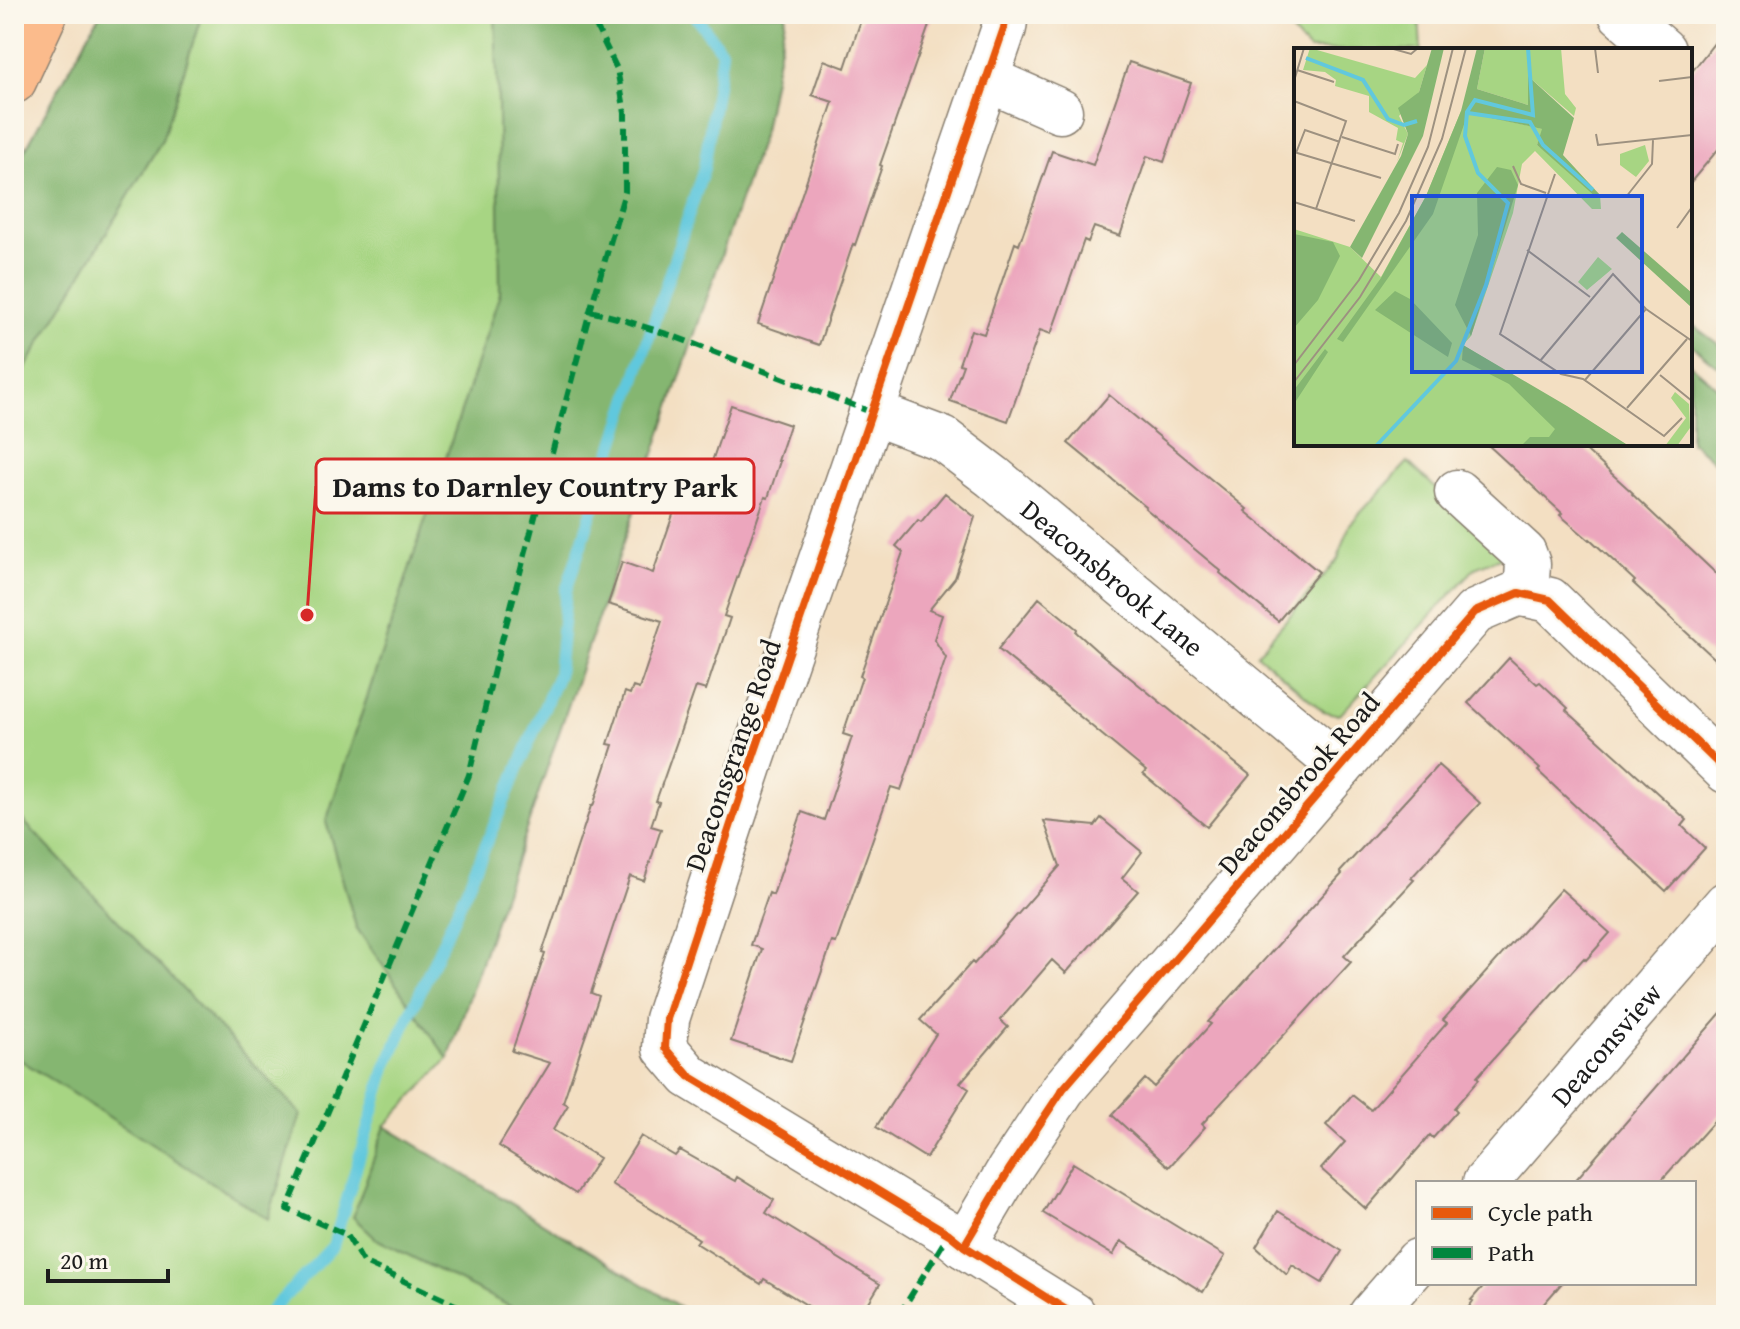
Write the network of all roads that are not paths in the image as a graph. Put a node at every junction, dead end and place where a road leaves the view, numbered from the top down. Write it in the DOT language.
graph roads {
  1 [pos="45,14"];
  2 [pos="1006,14"];
  3 [pos="1621,14"];
  4 [pos="1661,48"];
  5 [pos="987,79"];
  6 [pos="14,81"];
  7 [pos="1060,111"];
  8 [pos="871,412"];
  9 [pos="1457,492"];
  10 [pos="1526,595"];
  11 [pos="1341,767"];
  12 [pos="1726,771"];
  13 [pos="1726,904"];
  14 [pos="1487,1181"];
  15 [pos="964,1246"];
  16 [pos="1416,1263"];
  17 [pos="1074,1315"];
  18 [pos="1371,1315"];
  1 -- 6 [label="highway"];
  2 -- 5 [label="street, Deaconsgrange Road"];
  3 -- 4 [label="street"];
  5 -- 7 [label="street"];
  5 -- 8 [label="street, Deaconsgrange Road"];
  8 -- 11 [label="street, Deaconsbrook Lane"];
  8 -- 15 [label="street, Deaconsgrange Road"];
  9 -- 10 [label="street"];
  10 -- 11 [label="street, Deaconsbrook Road"];
  10 -- 12 [label="street"];
  11 -- 15 [label="street, Deaconsbrook Road"];
  13 -- 14 [label="street, Deaconsview"];
  15 -- 17 [label="street, Deaconsgrange Road"];
  16 -- 18 [label="street"];
}
